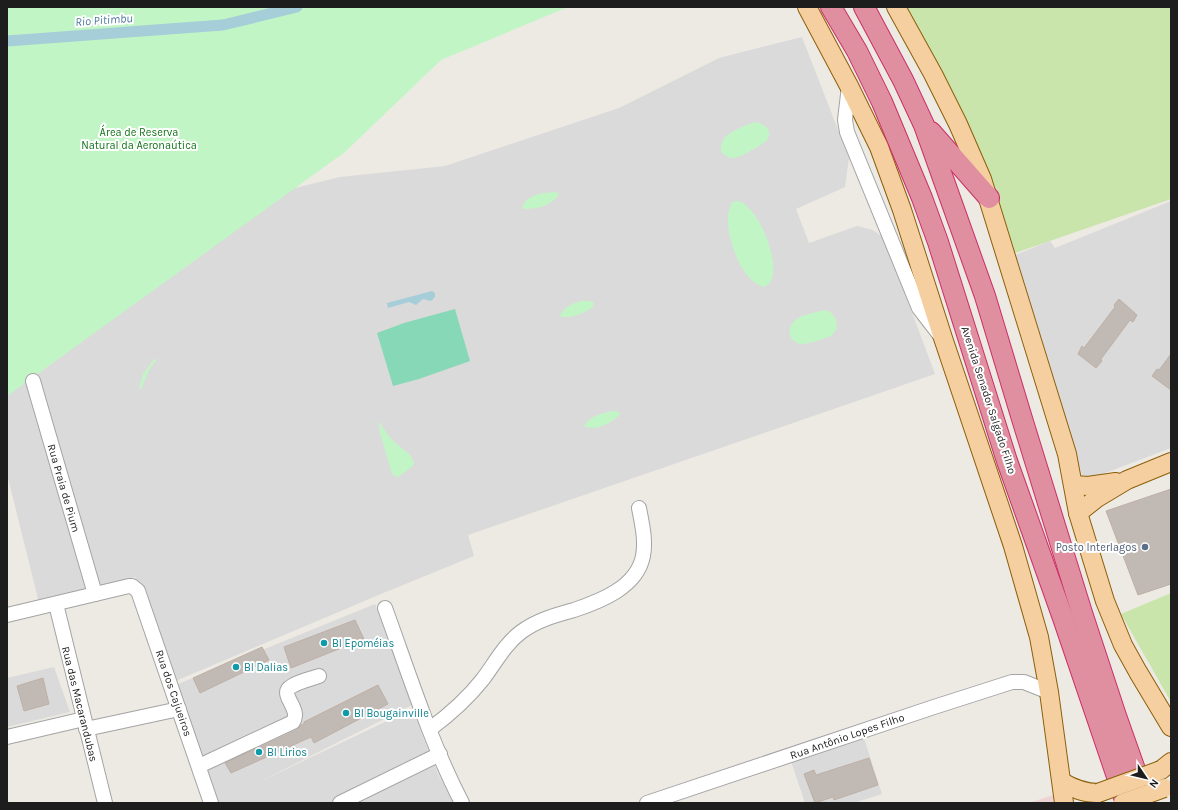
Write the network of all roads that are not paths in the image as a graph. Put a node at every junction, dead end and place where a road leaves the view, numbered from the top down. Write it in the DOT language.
graph roads {
  1 [pos="806,7"];
  2 [pos="831,7"];
  3 [pos="864,7"];
  4 [pos="896,7"];
  5 [pos="924,125"];
  6 [pos="988,198"];
  7 [pos="33,381"];
  8 [pos="1171,462"];
  9 [pos="1127,480"];
  10 [pos="1074,485"];
  11 [pos="639,508"];
  12 [pos="1078,513"];
  13 [pos="95,594"];
  14 [pos="56,604"];
  15 [pos="386,608"];
  16 [pos="7,616"];
  17 [pos="319,676"];
  18 [pos="1049,692"];
  19 [pos="179,709"];
  20 [pos="85,724"];
  21 [pos="1171,726"];
  22 [pos="430,730"];
  23 [pos="7,737"];
  24 [pos="440,754"];
  25 [pos="199,766"];
  26 [pos="1166,766"];
  27 [pos="1062,782"];
  28 [pos="1168,787"];
  29 [pos="105,803"];
  30 [pos="211,803"];
  31 [pos="340,803"];
  32 [pos="462,803"];
  33 [pos="647,803"];
  34 [pos="1064,803"];
  35 [pos="1124,803"];
  36 [pos="1147,803"];
  1 -- 18 [label="main road"];
  2 -- 35 [label="highway, Avenida Senador Salgado Filho"];
  3 -- 5 [label="highway"];
  4 -- 6 [label="main road"];
  5 -- 6 [label="highway"];
  5 -- 36 [label="highway"];
  6 -- 10 [label="main road"];
  7 -- 13 [label="street, Rua Praia de Pium"];
  8 -- 9 [label="main road"];
  9 -- 10 [label="main road"];
  9 -- 12 [label="main road"];
  10 -- 12 [label="main road"];
  11 -- 22 [label="street"];
  12 -- 21 [label="main road"];
  13 -- 14 [label="street"];
  13 -- 19 [label="street, Rua dos Cajueiros"];
  14 -- 16 [label="street"];
  14 -- 20 [label="street, Rua das Macarandubas"];
  15 -- 22 [label="street"];
  17 -- 25 [label="street"];
  18 -- 27 [label="main road"];
  18 -- 33 [label="street, Rua Antônio Lopes Filho"];
  19 -- 20 [label="street"];
  19 -- 25 [label="street, Rua dos Cajueiros"];
  20 -- 23 [label="street"];
  20 -- 29 [label="street, Rua das Macarandubas"];
  22 -- 24 [label="street"];
  24 -- 31 [label="street"];
  24 -- 32 [label="street"];
  25 -- 30 [label="street, Rua dos Cajueiros"];
  26 -- 27 [label="main road, bridge"];
  27 -- 34 [label="main road"];
  28 -- 35 [label="main road, bridge"];
}
